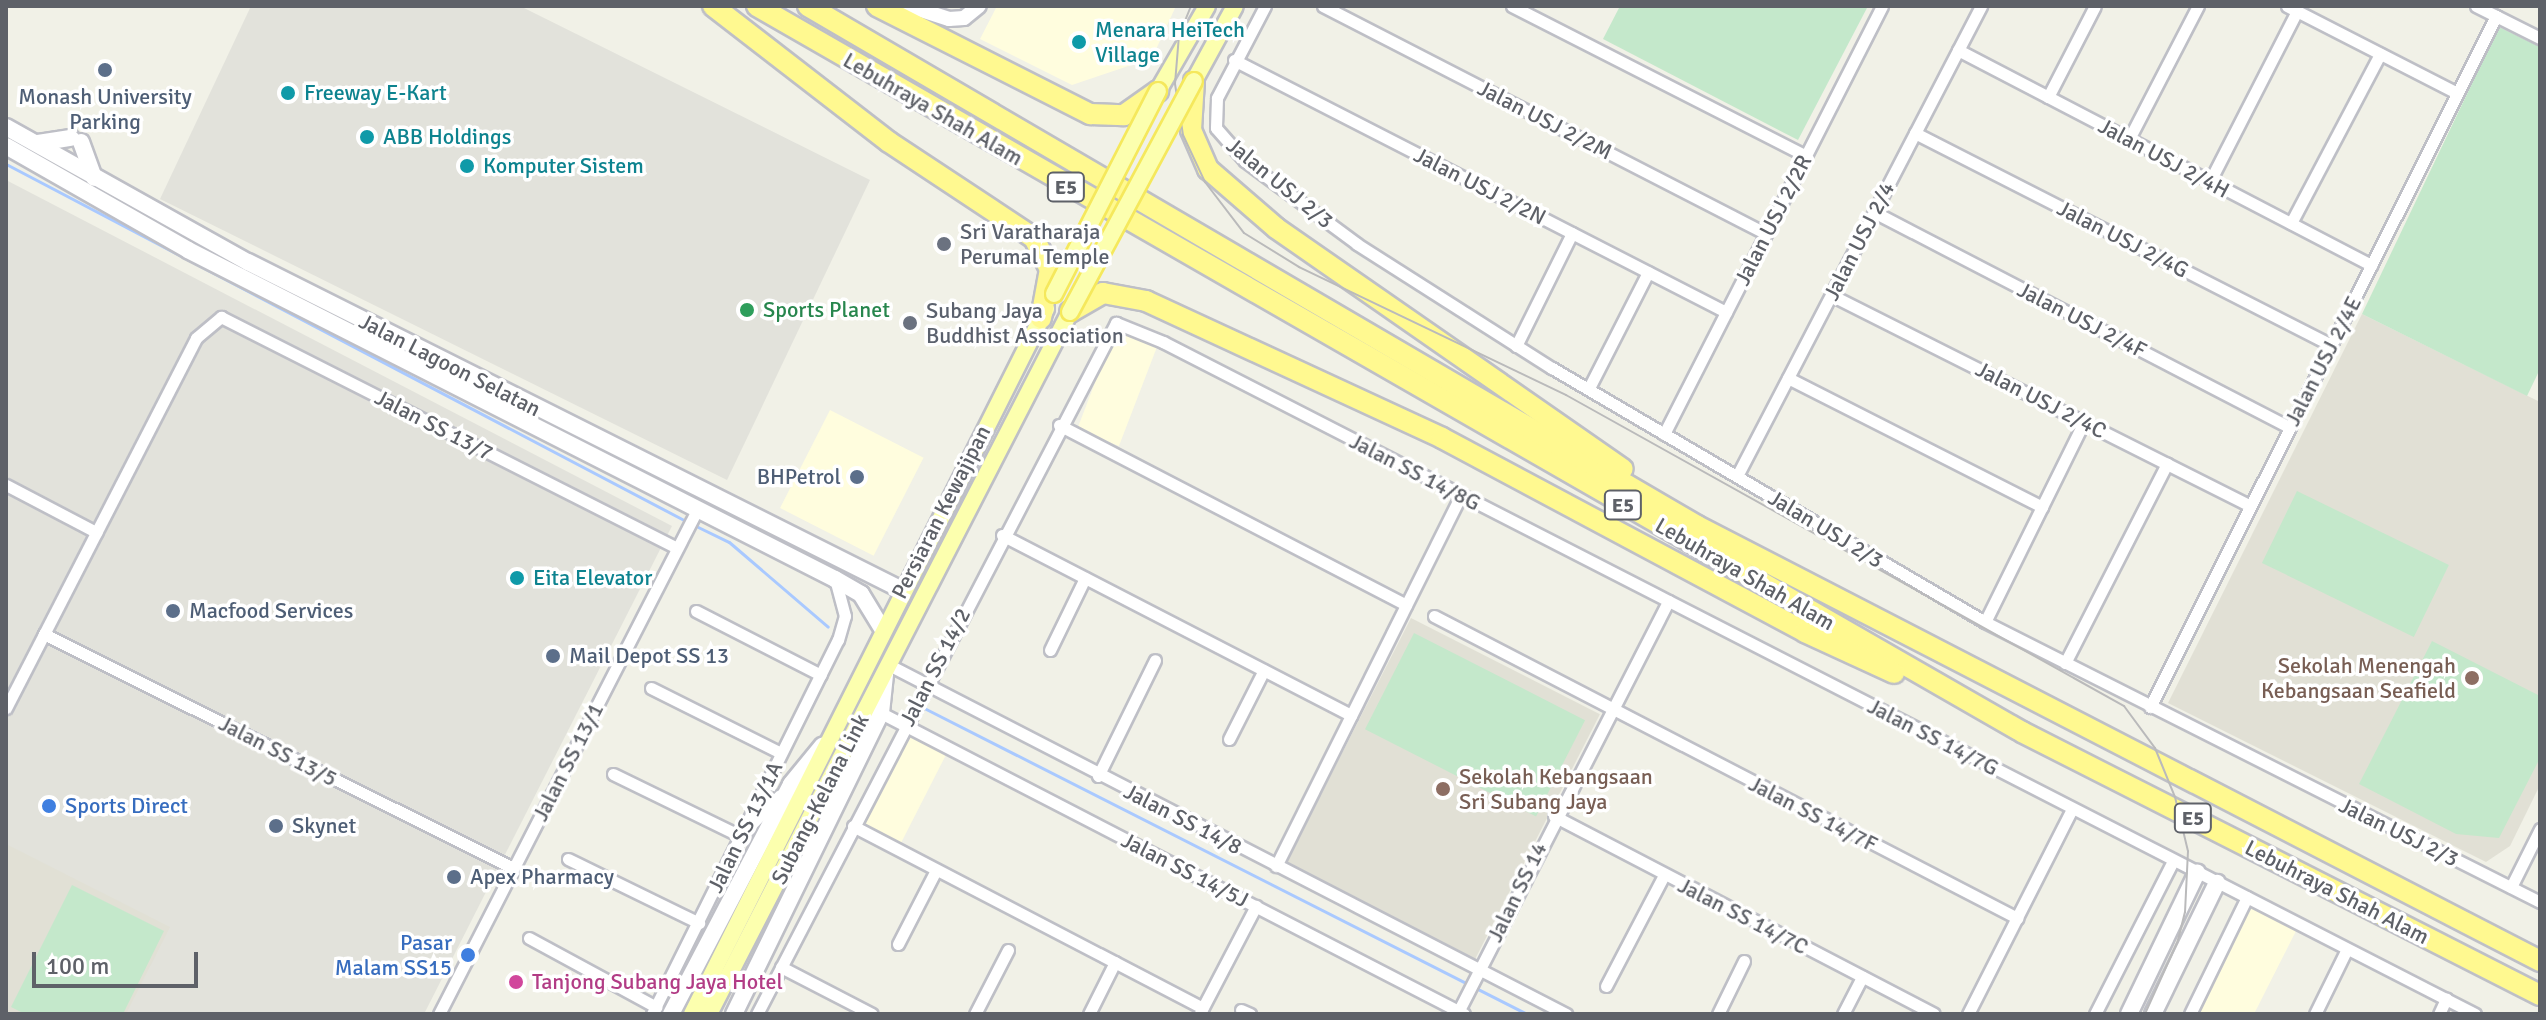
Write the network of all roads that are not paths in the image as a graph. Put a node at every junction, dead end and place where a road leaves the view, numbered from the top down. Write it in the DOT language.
graph roads {
  1 [pos="713,6"];
  2 [pos="757,6"];
  3 [pos="808,6"];
  4 [pos="877,6"];
  5 [pos="909,6"];
  6 [pos="979,6"];
  7 [pos="1207,6"];
  8 [pos="1235,6"];
  9 [pos="1265,6"];
  10 [pos="1323,6"];
  11 [pos="1512,6"];
  12 [pos="1882,6"];
  13 [pos="1981,6"];
  14 [pos="2095,6"];
  15 [pos="2198,6"];
  16 [pos="2476,6"];
  17 [pos="2292,9"];
  18 [pos="2496,16"];
  19 [pos="2540,38"];
  20 [pos="1958,50"];
  21 [pos="2380,54"];
  22 [pos="1234,60"];
  23 [pos="1194,81"];
  24 [pos="1158,91"];
  25 [pos="2457,93"];
  26 [pos="2048,97"];
  27 [pos="6,127"];
  28 [pos="1915,133"];
  29 [pos="2129,139"];
  30 [pos="33,142"];
  31 [pos="6,146"];
  32 [pos="1806,156"];
  33 [pos="94,178"];
  34 [pos="2210,181"];
  35 [pos="1874,212"];
  36 [pos="2291,223"];
  37 [pos="1572,233"];
  38 [pos="1766,234"];
  39 [pos="2371,265"];
  40 [pos="1648,272"];
  41 [pos="1831,295"];
  42 [pos="1070,312"];
  43 [pos="1726,312"];
  44 [pos="1041,318"];
  45 [pos="1116,323"];
  46 [pos="2331,345"];
  47 [pos="1516,346"];
  48 [pos="1788,378"];
  49 [pos="1589,388"];
  50 [pos="2084,422"];
  51 [pos="1059,425"];
  52 [pos="2289,427"];
  53 [pos="1664,434"];
  54 [pos="2167,464"];
  55 [pos="1737,476"];
  56 [pos="6,485"];
  57 [pos="1461,495"];
  58 [pos="2250,506"];
  59 [pos="2042,507"];
  60 [pos="697,510"];
  61 [pos="1697,526"];
  62 [pos="96,532"];
  63 [pos="1002,535"];
  64 [pos="677,548"];
  65 [pos="1085,578"];
  66 [pos="835,579"];
  67 [pos="902,590"];
  68 [pos="1668,601"];
  69 [pos="1406,605"];
  70 [pos="696,611"];
  71 [pos="1434,616"];
  72 [pos="1985,622"];
  73 [pos="883,630"];
  74 [pos="44,634"];
  75 [pos="1050,650"];
  76 [pos="1155,660"];
  77 [pos="2065,663"];
  78 [pos="887,668"];
  79 [pos="1264,670"];
  80 [pos="821,675"];
  81 [pos="925,686"];
  82 [pos="651,688"];
  83 [pos="2150,707"];
  84 [pos="6,708"];
  85 [pos="1610,709"];
  86 [pos="881,713"];
  87 [pos="1351,715"];
  88 [pos="905,725"];
  89 [pos="2022,732"];
  90 [pos="832,734"];
  91 [pos="1229,739"];
  92 [pos="781,753"];
  93 [pos="613,774"];
  94 [pos="1098,776"];
  95 [pos="791,784"];
  96 [pos="2072,809"];
  97 [pos="1554,816"];
  98 [pos="853,826"];
  99 [pos="2540,829"];
  100 [pos="740,836"];
  101 [pos="568,859"];
  102 [pos="2173,861"];
  103 [pos="1276,866"];
  104 [pos="513,868"];
  105 [pos="936,870"];
  106 [pos="2197,873"];
  107 [pos="1664,875"];
  108 [pos="2382,879"];
  109 [pos="2217,883"];
  110 [pos="2511,887"];
  111 [pos="2190,893"];
  112 [pos="2247,897"];
  113 [pos="2207,902"];
  114 [pos="2540,902"];
  115 [pos="2364,905"];
  116 [pos="1256,906"];
  117 [pos="2017,918"];
  118 [pos="748,922"];
  119 [pos="699,923"];
  120 [pos="529,938"];
  121 [pos="898,944"];
  122 [pos="2540,948"];
  123 [pos="2347,949"];
  124 [pos="1008,950"];
  125 [pos="1744,961"];
  126 [pos="2540,961"];
  127 [pos="1115,962"];
  128 [pos="781,967"];
  129 [pos="1862,977"];
  130 [pos="1474,980"];
  131 [pos="1606,986"];
  132 [pos="2540,995"];
  133 [pos="2446,999"];
  134 [pos="2540,1006"];
  135 [pos="1202,1011"];
  136 [pos="660,1012"];
  137 [pos="1460,1013"];
  138 [pos="439,1014"];
  139 [pos="692,1014"];
  140 [pos="709,1014"];
  141 [pos="734,1014"];
  142 [pos="757,1014"];
  143 [pos="870,1014"];
  144 [pos="975,1014"];
  145 [pos="1089,1014"];
  146 [pos="1566,1014"];
  147 [pos="1718,1014"];
  148 [pos="1843,1014"];
  149 [pos="1934,1014"];
  150 [pos="1968,1014"];
  151 [pos="2095,1014"];
  152 [pos="2129,1014"];
  153 [pos="2153,1014"];
  154 [pos="2190,1014"];
  155 [pos="2315,1014"];
  156 [pos="2439,1014"];
  157 [pos="2475,1014"];
  1 -- 44 [label="highway"];
  2 -- 89 [label="highway, Lebuhraya Shah Alam / E5"];
  3 -- 61 [label="highway, Lebuhraya Shah Alam / E5"];
  4 -- 24 [label="highway"];
  5 -- 6 [label="street"];
  7 -- 24 [label="main road, Persiaran Kewajipan"];
  8 -- 23 [label="main road, Persiaran Kewajipan"];
  9 -- 22 [label="street, Jalan USJ 2/3"];
  10 -- 38 [label="street, Jalan USJ 2/2M"];
  11 -- 32 [label="street"];
  12 -- 32 [label="street, Jalan USJ 2/2R"];
  13 -- 20 [label="street, Jalan USJ 2/4"];
  14 -- 26 [label="street"];
  15 -- 29 [label="street"];
  16 -- 18 [label="street"];
  17 -- 21 [label="street"];
  17 -- 34 [label="street"];
  18 -- 19 [label="street"];
  18 -- 25 [label="street, Jalan USJ 2/4E"];
  20 -- 26 [label="street, Jalan USJ 2/4H"];
  20 -- 28 [label="street, Jalan USJ 2/4"];
  21 -- 25 [label="street"];
  21 -- 36 [label="street"];
  22 -- 37 [label="street, Jalan USJ 2/2N"];
  22 -- 47 [label="street, Jalan USJ 2/3"];
  23 -- 42 [label="main road, Persiaran Kewajipan, bridge"];
  23 -- 61 [label="highway"];
  24 -- 44 [label="main road, Persiaran Kewajipan, bridge"];
  25 -- 39 [label="street, Jalan USJ 2/4E"];
  26 -- 29 [label="street, Jalan USJ 2/4H"];
  27 -- 30 [label="main road, Jalan Lagoon Selatan"];
  28 -- 35 [label="street, Jalan USJ 2/4"];
  28 -- 46 [label="street, Jalan USJ 2/4G"];
  29 -- 34 [label="street, Jalan USJ 2/4H"];
  30 -- 33 [label="main road, Jalan Lagoon Selatan"];
  30 -- 33 [label="main road"];
  31 -- 60 [label="main road, Jalan Lagoon Selatan"];
  32 -- 38 [label="street, Jalan USJ 2/2R"];
  33 -- 67 [label="main road, Jalan Lagoon Selatan"];
  34 -- 36 [label="street, Jalan USJ 2/4H"];
  35 -- 41 [label="street, Jalan USJ 2/4"];
  35 -- 52 [label="street, Jalan USJ 2/4F"];
  36 -- 39 [label="street, Jalan USJ 2/4H"];
  37 -- 40 [label="street, Jalan USJ 2/2N"];
  37 -- 47 [label="street"];
  38 -- 43 [label="street, Jalan USJ 2/2R"];
  39 -- 46 [label="street, Jalan USJ 2/4E"];
  40 -- 43 [label="street, Jalan USJ 2/2N"];
  40 -- 49 [label="street"];
  41 -- 48 [label="street, Jalan USJ 2/4"];
  41 -- 50 [label="street, Jalan USJ 2/4C"];
  42 -- 78 [label="main road, Persiaran Kewajipan"];
  42 -- 89 [label="highway"];
  43 -- 53 [label="street, Jalan USJ 2/2R"];
  44 -- 67 [label="main road, Persiaran Kewajipan"];
  45 -- 51 [label="street, Jalan SS 14/2"];
  45 -- 57 [label="street, Jalan SS 14/8G"];
  46 -- 52 [label="street, Jalan USJ 2/4E"];
  47 -- 49 [label="street, Jalan USJ 2/3"];
  48 -- 55 [label="street, Jalan USJ 2/4"];
  48 -- 59 [label="street"];
  49 -- 53 [label="street, Jalan USJ 2/3"];
  50 -- 54 [label="street, Jalan USJ 2/4C"];
  50 -- 59 [label="street"];
  51 -- 63 [label="street, Jalan SS 14/2"];
  51 -- 69 [label="street"];
  52 -- 58 [label="street, Jalan USJ 2/4E"];
  53 -- 55 [label="street, Jalan USJ 2/3"];
  54 -- 58 [label="street, Jalan USJ 2/4C"];
  54 -- 77 [label="street"];
  55 -- 72 [label="street, Jalan USJ 2/3"];
  56 -- 62 [label="street"];
  57 -- 68 [label="street, Jalan SS 14/8G"];
  57 -- 69 [label="street"];
  58 -- 83 [label="street, Jalan USJ 2/4E"];
  59 -- 72 [label="street"];
  60 -- 64 [label="street, Jalan SS 13/1"];
  60 -- 66 [label="main road, Jalan Lagoon Selatan"];
  61 -- 108 [label="highway, Lebuhraya Shah Alam / E5"];
  62 -- 64 [label="street, Jalan SS 13/7"];
  62 -- 74 [label="street"];
  63 -- 65 [label="street"];
  63 -- 81 [label="street, Jalan SS 14/2"];
  64 -- 104 [label="street, Jalan SS 13/1"];
  65 -- 75 [label="street"];
  65 -- 79 [label="street"];
  66 -- 73 [label="main road, Jalan Lagoon Selatan"];
  66 -- 80 [label="street, Jalan SS 13/1A"];
  67 -- 73 [label="main road, Persiaran Kewajipan"];
  68 -- 85 [label="street, Jalan SS 14"];
  68 -- 96 [label="street, Jalan SS 14/7G"];
  69 -- 87 [label="street"];
  70 -- 80 [label="street"];
  71 -- 85 [label="street, Jalan SS 14/7F"];
  72 -- 77 [label="street, Jalan USJ 2/3"];
  73 -- 90 [label="main road, Persiaran Kewajipan"];
  74 -- 84 [label="street"];
  74 -- 104 [label="street, Jalan SS 13/5"];
  76 -- 94 [label="street"];
  77 -- 83 [label="street, Jalan USJ 2/3"];
  78 -- 81 [label="street, Jalan SS 14/8"];
  78 -- 86 [label="main road, Persiaran Kewajipan"];
  78 -- 118 [label="main road, Subang-Kelana Link"];
  79 -- 87 [label="street"];
  79 -- 91 [label="street"];
  80 -- 92 [label="street, Jalan SS 13/1A"];
  81 -- 88 [label="street, Jalan SS 14/2"];
  81 -- 94 [label="street, Jalan SS 14/8"];
  82 -- 92 [label="street"];
  83 -- 110 [label="street, Jalan USJ 2/3"];
  85 -- 97 [label="street, Jalan SS 14"];
  85 -- 117 [label="street, Jalan SS 14/7F"];
  86 -- 88 [label="street, Jalan SS 14/5J"];
  86 -- 141 [label="main road, Persiaran Kewajipan"];
  87 -- 103 [label="street"];
  88 -- 98 [label="street, Jalan SS 14/2"];
  88 -- 116 [label="street, Jalan SS 14/5J"];
  89 -- 115 [label="highway, Lebuhraya Shah Alam / E5"];
  90 -- 95 [label="main road, Persiaran Kewajipan"];
  90 -- 118 [label="main road, Subang-Kelana Link"];
  92 -- 100 [label="street, Jalan SS 13/1A"];
  93 -- 100 [label="street"];
  94 -- 103 [label="street, Jalan SS 14/8"];
  95 -- 100 [label="street"];
  95 -- 136 [label="main road, Persiaran Kewajipan"];
  96 -- 102 [label="street, Jalan SS 14/7G"];
  96 -- 117 [label="street"];
  97 -- 107 [label="street, Jalan SS 14/7C"];
  97 -- 130 [label="street, Jalan SS 14"];
  98 -- 105 [label="street"];
  98 -- 128 [label="street, Jalan SS 14/2"];
  99 -- 110 [label="street"];
  100 -- 119 [label="street, Jalan SS 13/1A"];
  101 -- 119 [label="street"];
  102 -- 106 [label="street, Jalan SS 14/7G"];
  102 -- 151 [label="street"];
  103 -- 130 [label="street, Jalan SS 14/8"];
  104 -- 138 [label="street, Jalan SS 13/1"];
  105 -- 121 [label="street"];
  105 -- 127 [label="street"];
  106 -- 109 [label="street, Jalan SS 14/7G"];
  106 -- 111 [label="main road"];
  107 -- 129 [label="street, Jalan SS 14/7C"];
  107 -- 131 [label="street"];
  108 -- 122 [label="highway"];
  108 -- 126 [label="highway, Lebuhraya Shah Alam / E5"];
  109 -- 112 [label="street, Jalan SS 14/7G"];
  109 -- 113 [label="main road"];
  110 -- 114 [label="street, Jalan USJ 2/3"];
  111 -- 113 [label="main road"];
  111 -- 152 [label="main road"];
  112 -- 123 [label="street, Jalan SS 14/7G"];
  112 -- 154 [label="street"];
  113 -- 153 [label="main road"];
  115 -- 132 [label="highway, Lebuhraya Shah Alam / E5"];
  115 -- 134 [label="highway"];
  116 -- 135 [label="street"];
  116 -- 137 [label="street, Jalan SS 14/5J"];
  117 -- 150 [label="street"];
  118 -- 139 [label="main road"];
  118 -- 140 [label="main road"];
  119 -- 136 [label="street, Jalan SS 13/1A"];
  120 -- 136 [label="street"];
  123 -- 133 [label="street, Jalan SS 14/7G"];
  123 -- 155 [label="street"];
  124 -- 144 [label="street"];
  125 -- 147 [label="street"];
  127 -- 135 [label="street"];
  127 -- 145 [label="street"];
  128 -- 142 [label="street, Jalan SS 14/2"];
  128 -- 143 [label="street"];
  129 -- 148 [label="street"];
  129 -- 149 [label="street, Jalan SS 14/7C"];
  130 -- 137 [label="street, Jalan SS 14"];
  130 -- 146 [label="street, Jalan SS 14/8"];
  133 -- 156 [label="street"];
  133 -- 157 [label="street, Jalan SS 14/7G"];
}
